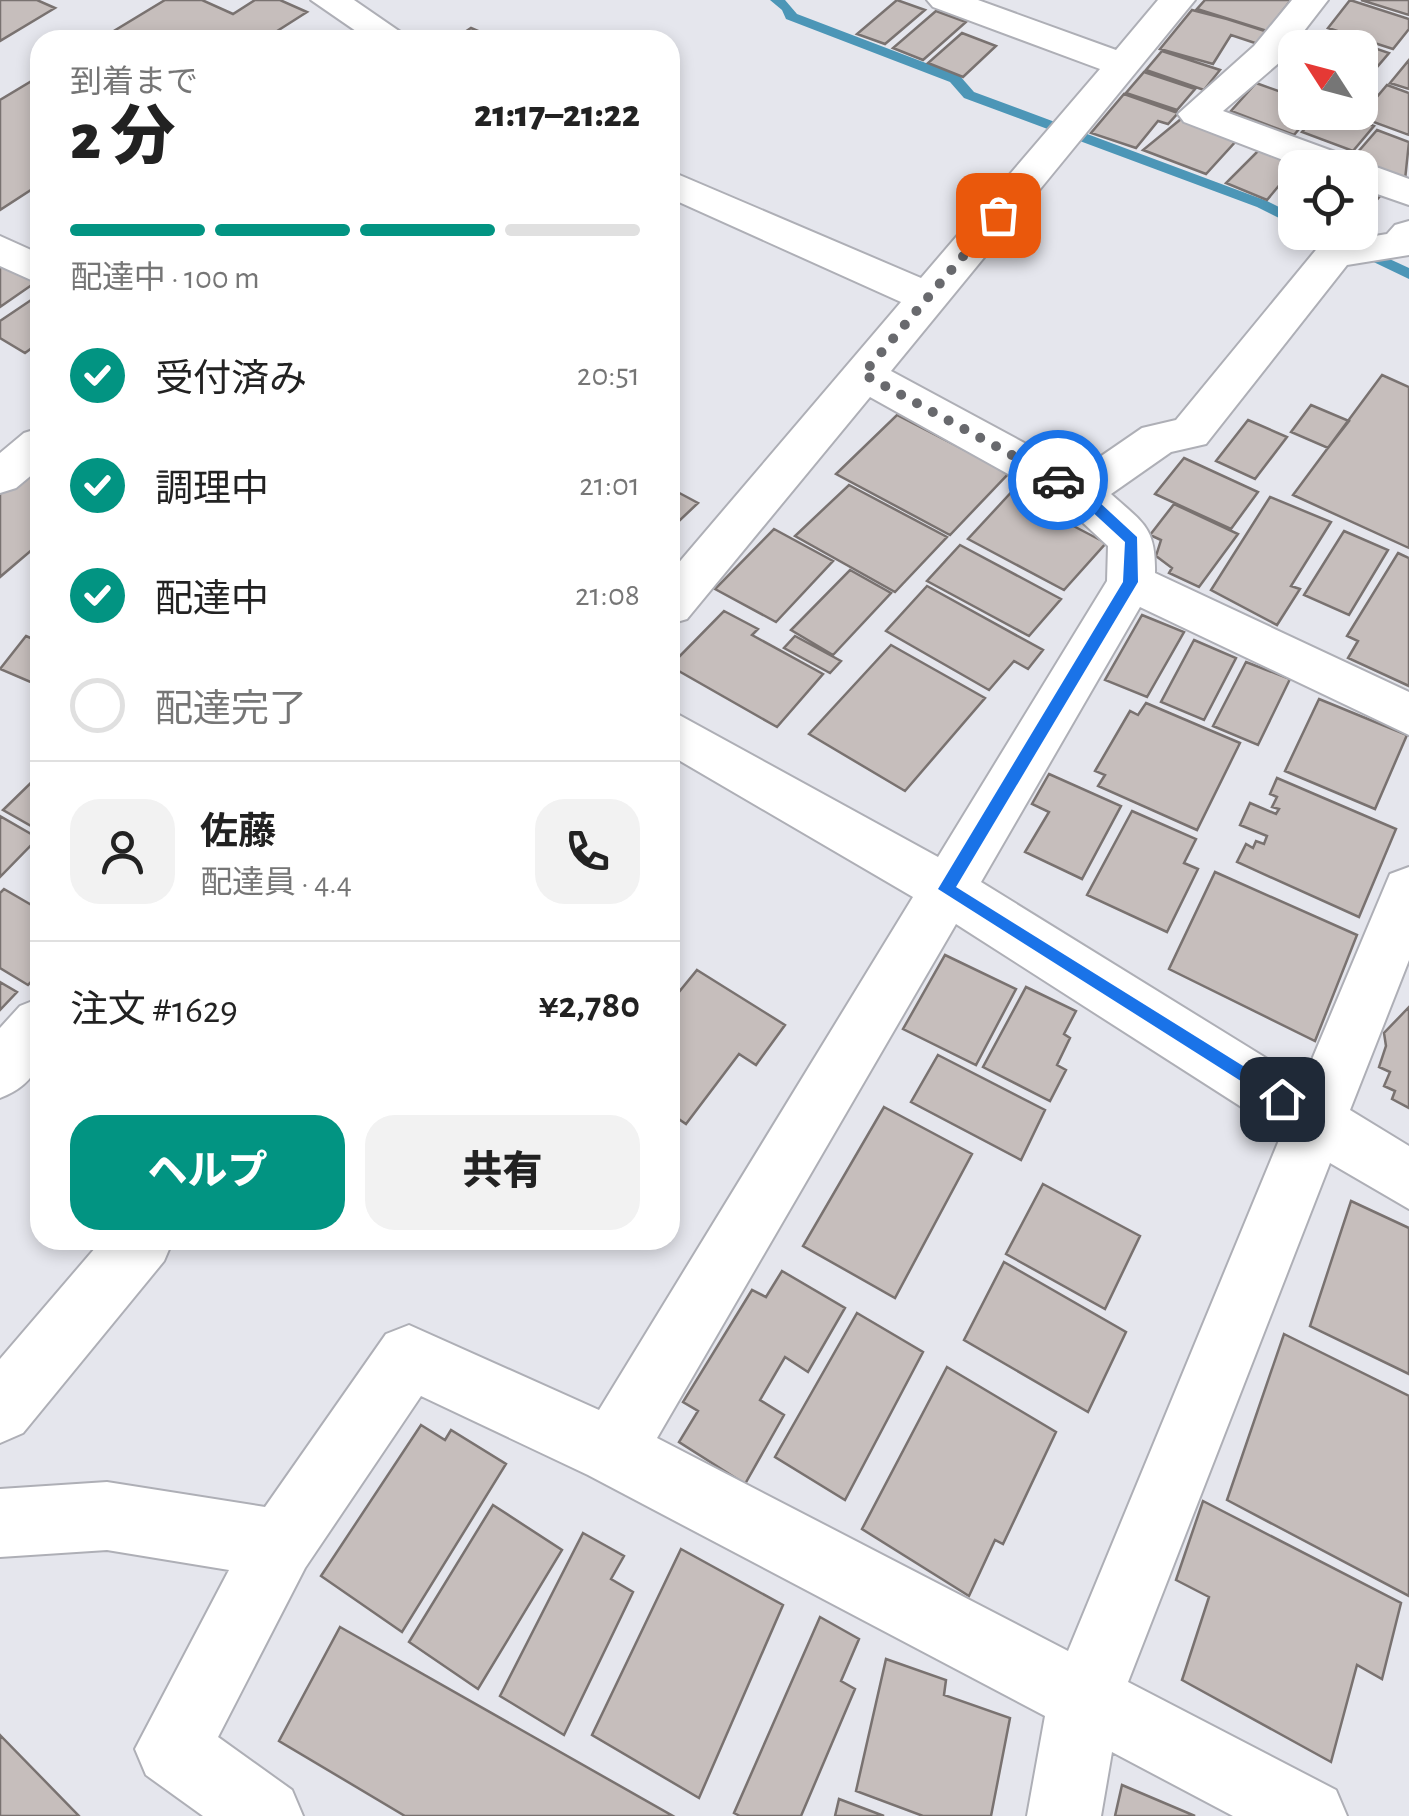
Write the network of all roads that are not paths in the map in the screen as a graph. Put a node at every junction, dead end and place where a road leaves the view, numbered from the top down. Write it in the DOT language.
graph roads {
  1 [pos="329,0"];
  2 [pos="946,0"];
  3 [pos="1176,0"];
  4 [pos="1310,0"];
  5 [pos="378,30"];
  6 [pos="1124,65"];
  7 [pos="1293,150"];
  8 [pos="1378,182"];
  9 [pos="680,187"];
  10 [pos="1409,193"];
  11 [pos="1409,234"];
  12 [pos="0,250"];
  13 [pos="30,265"];
  14 [pos="927,297"];
  15 [pos="863,374"];
  16 [pos="30,452"];
  17 [pos="0,477"];
  18 [pos="1080,492"];
  19 [pos="1130,582"];
  20 [pos="680,594"];
  21 [pos="1409,714"];
  22 [pos="680,736"];
  23 [pos="946,889"];
  24 [pos="1409,890"];
  25 [pos="30,1036"];
  26 [pos="0,1071"];
  27 [pos="1316,1120"];
  28 [pos="1409,1180"];
  29 [pos="134,1250"];
  30 [pos="0,1410"];
  31 [pos="612,1451"];
  32 [pos="0,1523"];
  33 [pos="281,1544"];
  34 [pos="1084,1698"];
  35 [pos="266,1816"];
  36 [pos="1064,1816"];
  37 [pos="1310,1816"];
  1 -- 5 [label="street"];
  2 -- 6 [label="street"];
  3 -- 6 [label="street"];
  4 -- 7 [label="street"];
  6 -- 14 [label="street"];
  8 -- 10 [label="street"];
  9 -- 14 [label="street"];
  11 -- 18 [label="street"];
  12 -- 13 [label="street"];
  14 -- 15 [label="street"];
  15 -- 18 [label="street"];
  15 -- 20 [label="street"];
  16 -- 17 [label="street"];
  18 -- 19 [label="street"];
  19 -- 21 [label="street"];
  19 -- 23 [label="street"];
  22 -- 23 [label="street"];
  23 -- 27 [label="street"];
  23 -- 31 [label="street"];
  24 -- 27 [label="street"];
  25 -- 26 [label="street"];
  27 -- 28 [label="street"];
  27 -- 34 [label="street"];
  29 -- 30 [label="street"];
  31 -- 33 [label="street"];
  31 -- 34 [label="street"];
  32 -- 33 [label="street"];
  33 -- 35 [label="street"];
  34 -- 36 [label="street"];
  34 -- 37 [label="street"];
}
